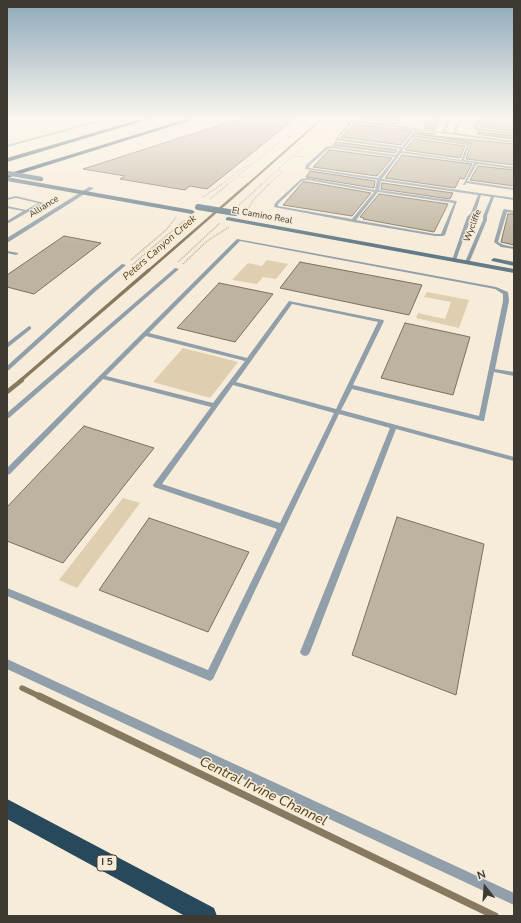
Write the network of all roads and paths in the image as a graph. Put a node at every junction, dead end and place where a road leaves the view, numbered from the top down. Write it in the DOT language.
graph roads {
  1 [pos="59,160"];
  2 [pos="257,160"];
  3 [pos="290,160"];
  4 [pos="314,160"];
  5 [pos="393,160"];
  6 [pos="457,160"];
  7 [pos="462,161"];
  8 [pos="476,162"];
  9 [pos="252,164"];
  10 [pos="247,168"];
  11 [pos="514,168"];
  12 [pos="279,170"];
  13 [pos="276,173"];
  14 [pos="7,176"];
  15 [pos="379,180"];
  16 [pos="91,188"];
  17 [pos="514,188"];
  18 [pos="377,191"];
  19 [pos="84,193"];
  20 [pos="480,194"];
  21 [pos="493,196"];
  22 [pos="202,198"];
  23 [pos="7,199"];
  24 [pos="514,199"];
  25 [pos="7,207"];
  26 [pos="27,211"];
  27 [pos="247,212"];
  28 [pos="514,212"];
  29 [pos="179,214"];
  30 [pos="473,214"];
  31 [pos="486,216"];
  32 [pos="353,221"];
  33 [pos="7,223"];
  34 [pos="232,225"];
  35 [pos="7,241"];
  36 [pos="514,248"];
  37 [pos="442,251"];
  38 [pos="7,252"];
  39 [pos="449,252"];
  40 [pos="16,254"];
  41 [pos="455,256"];
  42 [pos="477,257"];
  43 [pos="484,258"];
  44 [pos="468,259"];
  45 [pos="514,264"];
  46 [pos="124,265"];
  47 [pos="178,269"];
  48 [pos="514,271"];
  49 [pos="29,328"];
  50 [pos="145,334"];
  51 [pos="7,346"];
  52 [pos="248,360"];
  53 [pos="7,369"];
  54 [pos="492,370"];
  55 [pos="514,374"];
  56 [pos="102,377"];
  57 [pos="232,383"];
  58 [pos="349,386"];
  59 [pos="215,406"];
  60 [pos="337,411"];
  61 [pos="7,416"];
  62 [pos="394,426"];
  63 [pos="514,458"];
  64 [pos="7,472"];
  65 [pos="282,527"];
  66 [pos="7,592"];
  67 [pos="305,652"];
  68 [pos="7,664"];
  69 [pos="7,809"];
  70 [pos="514,899"];
  71 [pos="206,916"];
  1 -- 14 [label="highway"];
  2 -- 9 [label="path"];
  3 -- 12 [label="path"];
  4 -- 15 [label="lane"];
  5 -- 15 [label="lane"];
  6 -- 7 [label="lane"];
  7 -- 8 [label="lane"];
  8 -- 11 [label="lane"];
  8 -- 17 [label="lane"];
  9 -- 10 [label="path"];
  9 -- 22 [label="path"];
  12 -- 13 [label="path"];
  12 -- 27 [label="path"];
  14 -- 16 [label="main road, El Camino Real, bridge"];
  14 -- 19 [label="main road, El Camino Real"];
  15 -- 18 [label="lane"];
  15 -- 20 [label="lane"];
  16 -- 19 [label="street, Alliance"];
  16 -- 37 [label="main road, El Camino Real, bridge"];
  18 -- 32 [label="lane"];
  18 -- 32 [label="lane"];
  18 -- 32 [label="lane"];
  19 -- 35 [label="street, Alliance"];
  19 -- 41 [label="main road, El Camino Real"];
  20 -- 21 [label="lane"];
  20 -- 30 [label="lane, Wycliffe"];
  21 -- 24 [label="lane"];
  21 -- 31 [label="lane, Wycliffe"];
  23 -- 26 [label="lane"];
  25 -- 26 [label="lane"];
  26 -- 33 [label="lane"];
  28 -- 36 [label="lane"];
  29 -- 46 [label="path"];
  30 -- 31 [label="lane"];
  30 -- 41 [label="lane, Wycliffe"];
  31 -- 44 [label="lane, Wycliffe"];
  34 -- 47 [label="path"];
  38 -- 40 [label="lane"];
  39 -- 41 [label="main road, El Camino Real"];
  41 -- 44 [label="main road, El Camino Real"];
  42 -- 44 [label="main road, El Camino Real"];
  43 -- 45 [label="main road"];
  44 -- 48 [label="main road, El Camino Real"];
  46 -- 53 [label="lane"];
  47 -- 61 [label="lane"];
  49 -- 51 [label="lane"];
  50 -- 52 [label="lane"];
  50 -- 54 [label="lane"];
  50 -- 56 [label="lane"];
  52 -- 57 [label="lane"];
  52 -- 58 [label="lane"];
  54 -- 55 [label="lane"];
  54 -- 58 [label="lane"];
  56 -- 59 [label="lane"];
  56 -- 64 [label="lane"];
  57 -- 59 [label="lane"];
  57 -- 60 [label="lane"];
  58 -- 60 [label="lane"];
  59 -- 65 [label="lane"];
  60 -- 62 [label="lane"];
  60 -- 65 [label="lane"];
  62 -- 63 [label="lane"];
  62 -- 67 [label="lane"];
  65 -- 66 [label="lane"];
  68 -- 70 [label="lane"];
  69 -- 71 [label="highway, I 5"];
}
